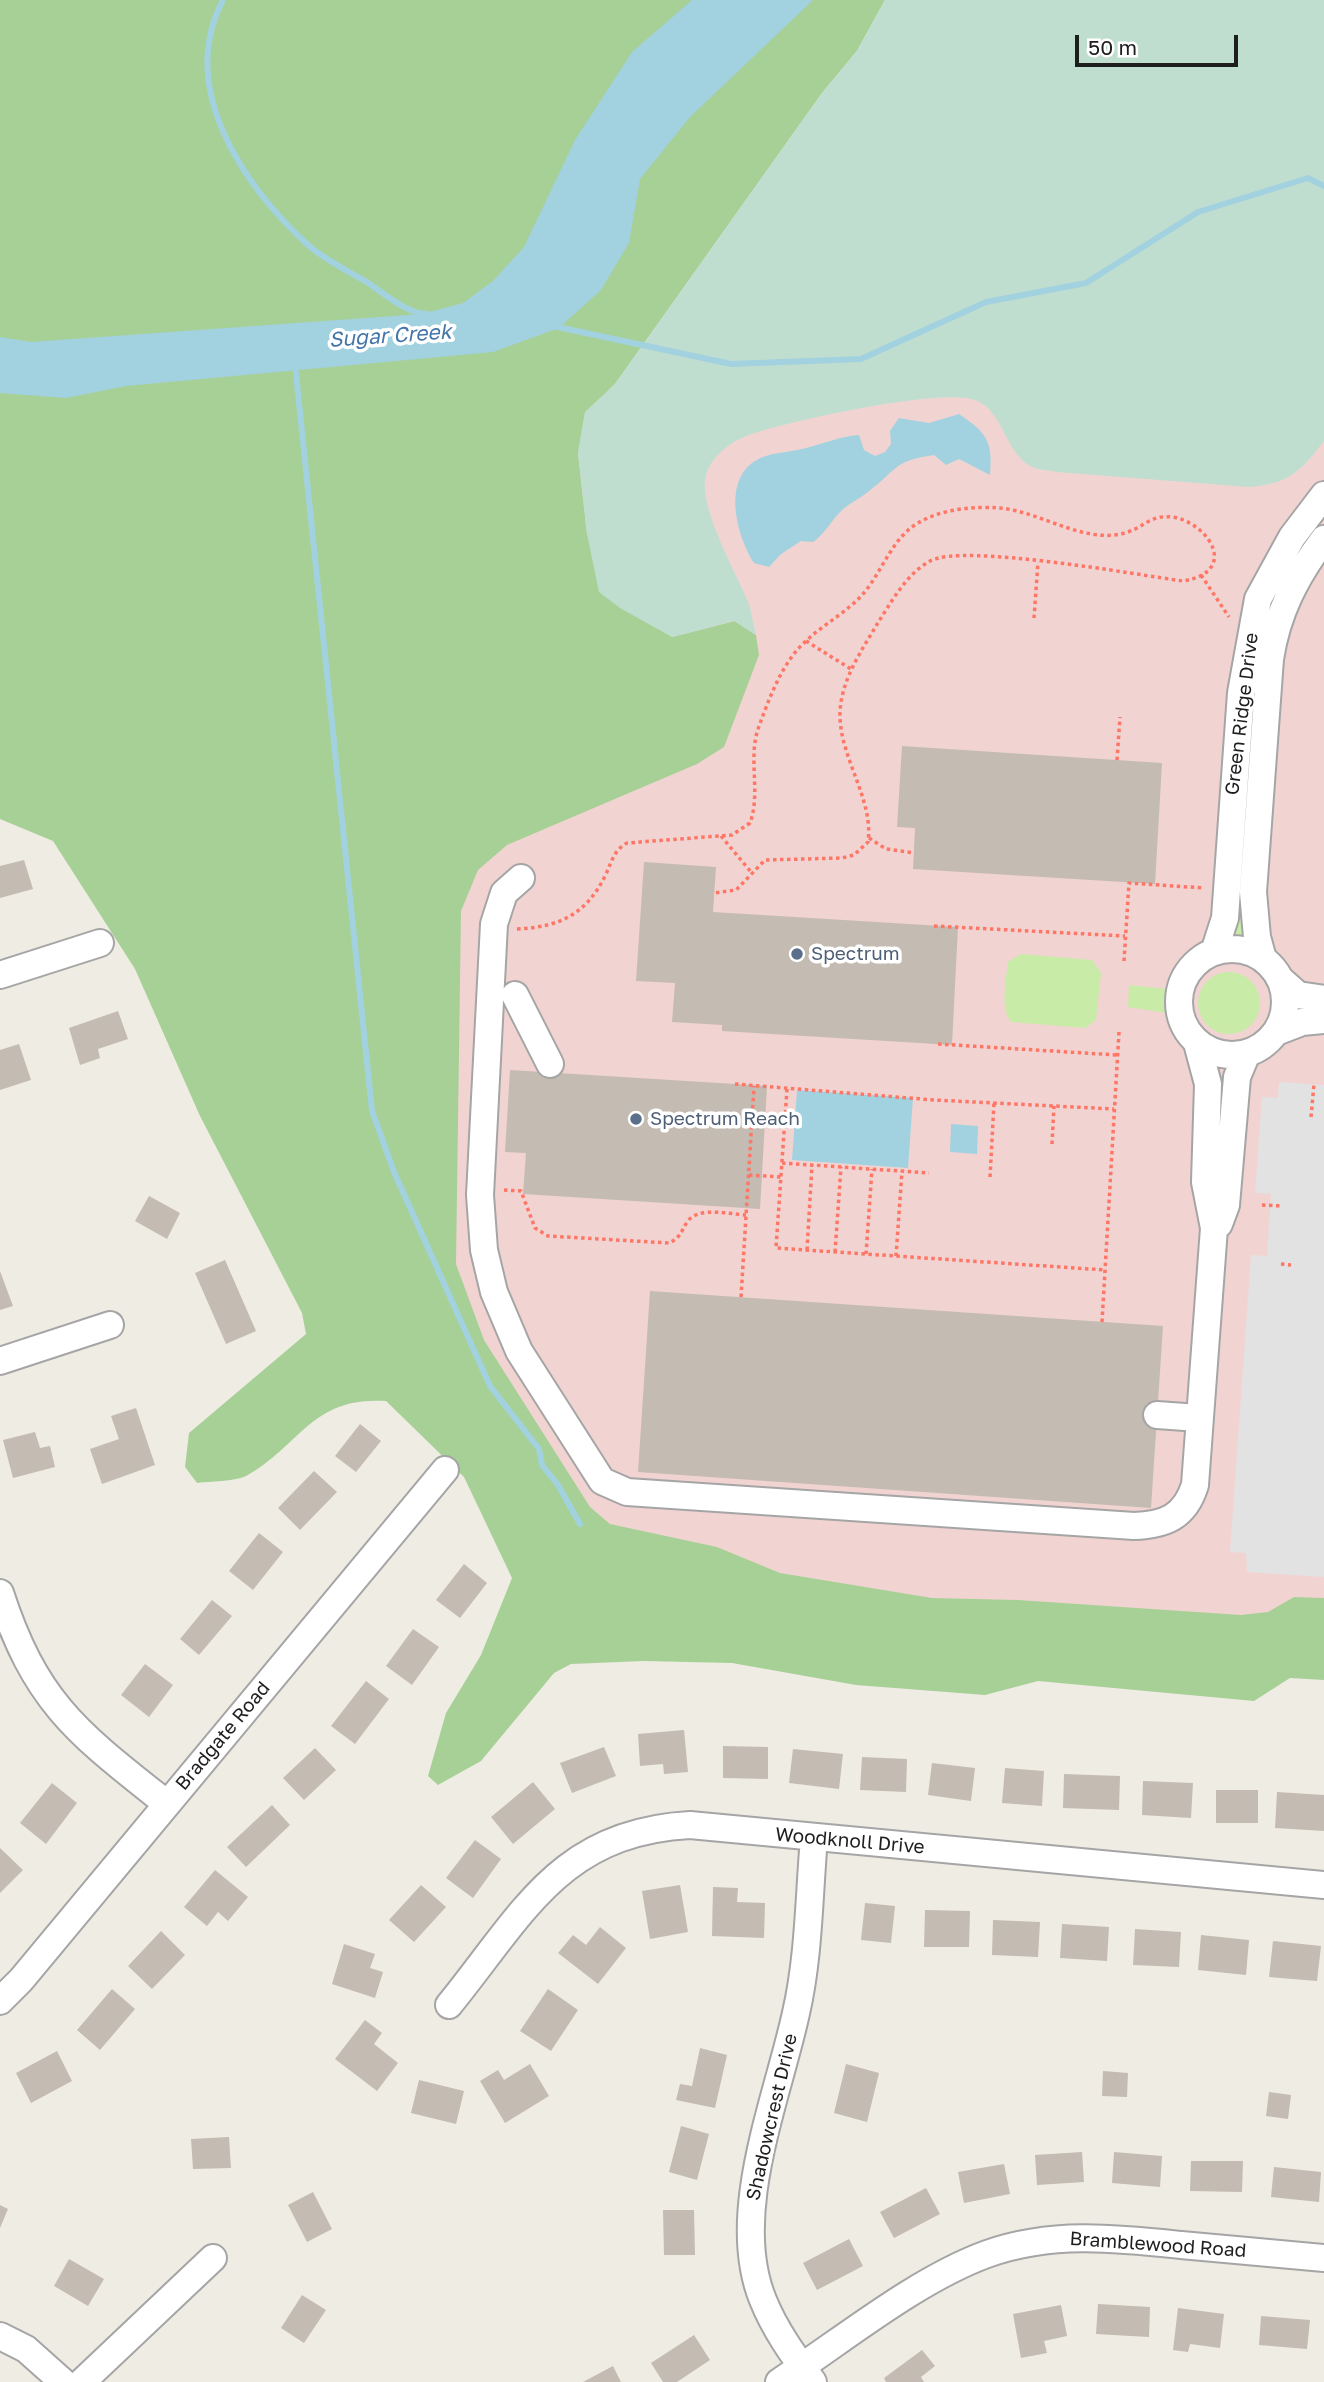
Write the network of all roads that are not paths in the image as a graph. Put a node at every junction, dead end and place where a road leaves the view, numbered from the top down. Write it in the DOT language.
graph roads {
  1 [pos="1324,495"];
  2 [pos="1324,539"];
  3 [pos="521,878"];
  4 [pos="100,943"];
  5 [pos="1214,952"];
  6 [pos="1271,969"];
  7 [pos="0,975"];
  8 [pos="515,995"];
  9 [pos="1324,999"];
  10 [pos="1324,1020"];
  11 [pos="1276,1032"];
  12 [pos="1197,1043"];
  13 [pos="1247,1053"];
  14 [pos="550,1064"];
  15 [pos="1214,1228"];
  16 [pos="110,1325"];
  17 [pos="0,1361"];
  18 [pos="1157,1415"];
  19 [pos="1199,1418"];
  20 [pos="445,1470"];
  21 [pos="0,1593"];
  22 [pos="167,1804"];
  23 [pos="814,1838"];
  24 [pos="1324,1885"];
  25 [pos="0,2001"];
  26 [pos="449,2005"];
  27 [pos="213,2258"];
  28 [pos="1324,2258"];
  29 [pos="0,2336"];
  30 [pos="808,2374"];
  31 [pos="63,2382"];
  32 [pos="82,2382"];
  33 [pos="779,2382"];
  1 -- 5 [label="street, Green Ridge Drive"];
  2 -- 6 [label="street, Green Ridge Drive"];
  3 -- 19 [label="street"];
  4 -- 7 [label="street"];
  5 -- 6 [label="street"];
  5 -- 12 [label="street"];
  6 -- 9 [label="street"];
  6 -- 11 [label="street"];
  8 -- 14 [label="street"];
  10 -- 11 [label="street"];
  11 -- 13 [label="street"];
  12 -- 13 [label="street"];
  12 -- 15 [label="street"];
  13 -- 15 [label="street"];
  15 -- 19 [label="street"];
  16 -- 17 [label="street"];
  18 -- 19 [label="street"];
  20 -- 22 [label="street, Bradgate Road"];
  21 -- 22 [label="street"];
  22 -- 25 [label="street, Bradgate Road"];
  23 -- 24 [label="street, Woodknoll Drive"];
  23 -- 26 [label="street, Woodknoll Drive"];
  23 -- 30 [label="street, Shadowcrest Drive"];
  27 -- 32 [label="street"];
  28 -- 30 [label="street, Bramblewood Road"];
  29 -- 31 [label="street"];
  30 -- 33 [label="street, Bramblewood Road"];
}
